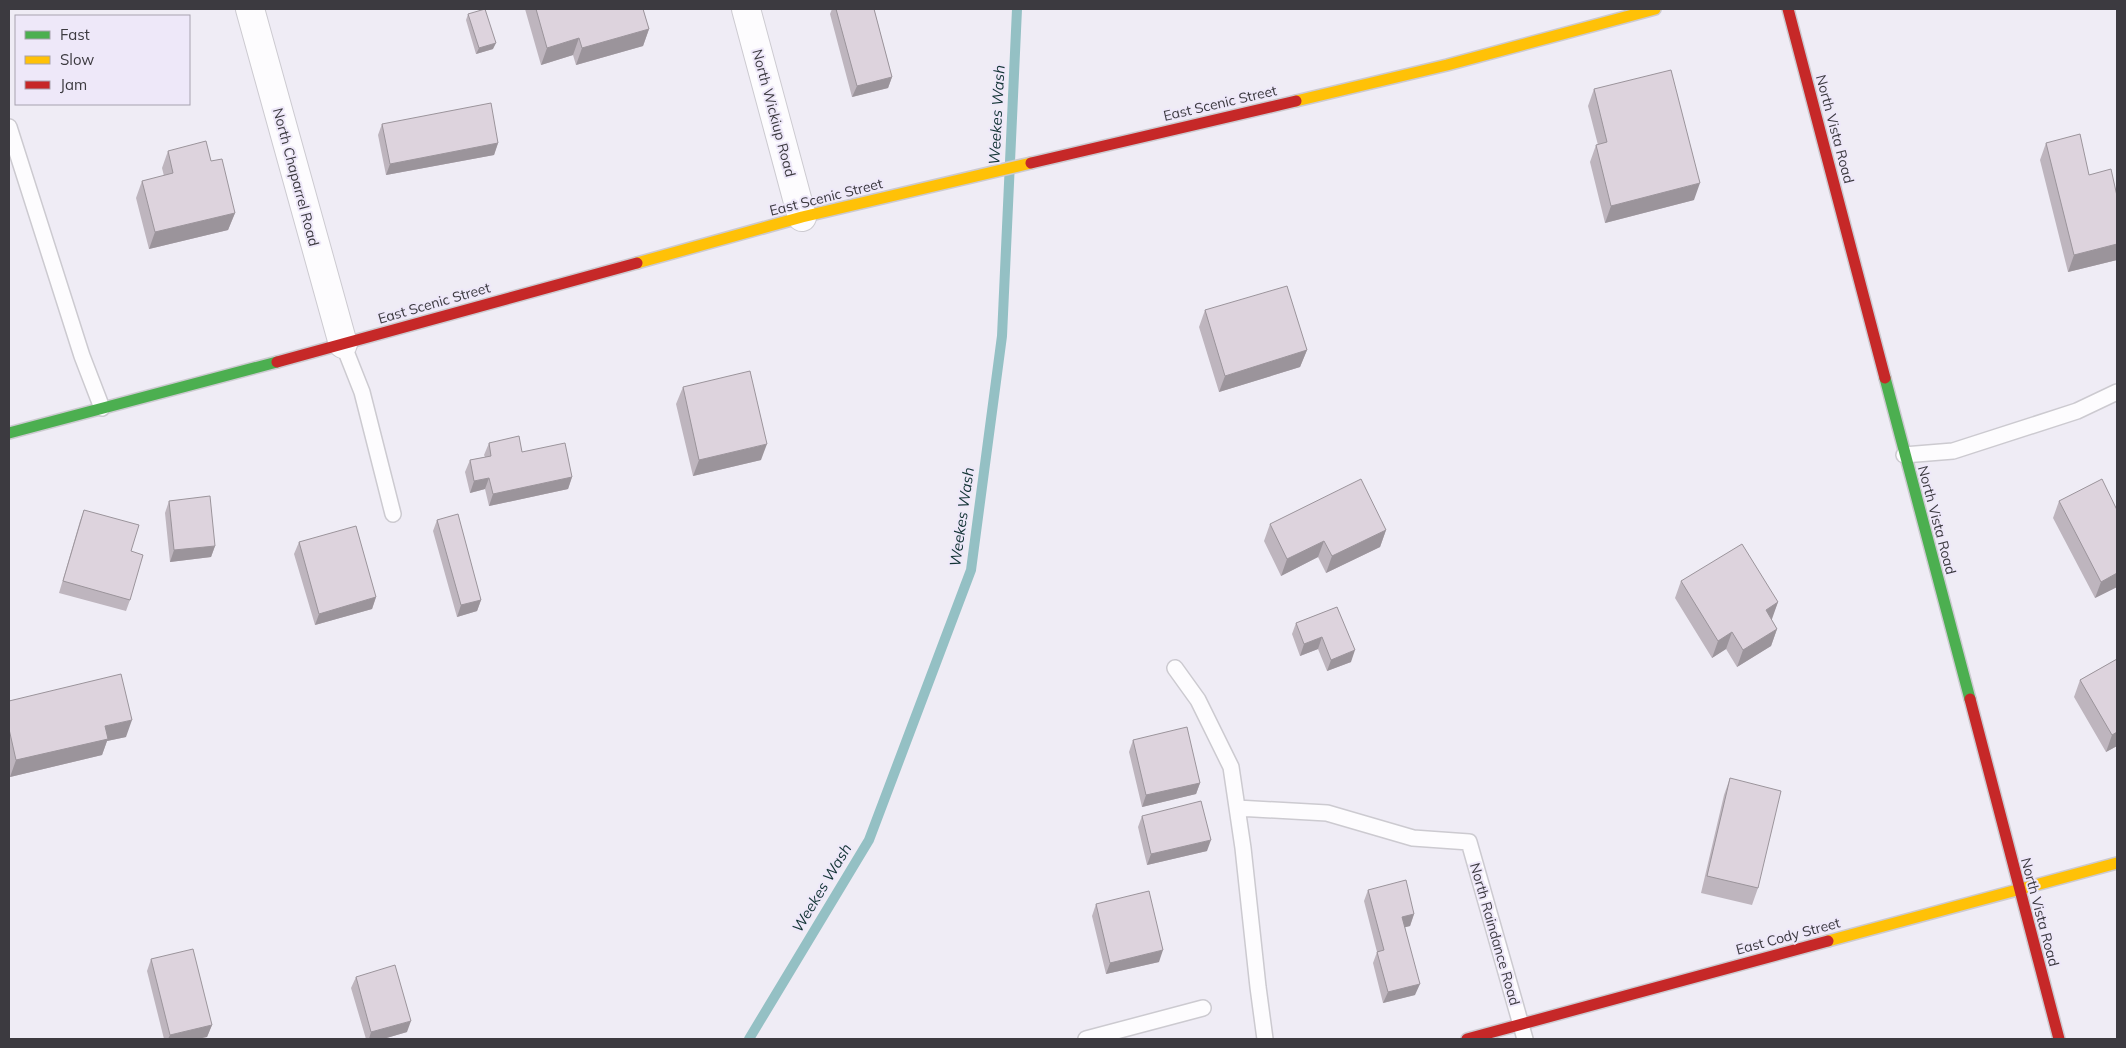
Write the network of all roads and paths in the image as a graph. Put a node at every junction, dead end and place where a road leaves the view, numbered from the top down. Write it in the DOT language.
graph roads {
  1 [pos="250,9"];
  2 [pos="746,9"];
  3 [pos="1655,9"];
  4 [pos="1788,9"];
  5 [pos="9,127"];
  6 [pos="802,217"];
  7 [pos="343,344"];
  8 [pos="2117,392"];
  9 [pos="102,408"];
  10 [pos="9,433"];
  11 [pos="1904,455"];
  12 [pos="393,514"];
  13 [pos="1175,668"];
  14 [pos="1237,808"];
  15 [pos="2117,863"];
  16 [pos="2018,890"];
  17 [pos="1203,1008"];
  18 [pos="1523,1032"];
  19 [pos="1086,1039"];
  20 [pos="1265,1039"];
  21 [pos="1467,1039"];
  22 [pos="2059,1039"];
  1 -- 7 [label="street, North Chaparrel Road"];
  2 -- 6 [label="street, North Wickiup Road"];
  3 -- 6 [label="street, East Scenic Street"];
  4 -- 11 [label="street, North Vista Road"];
  5 -- 9 [label="lane"];
  6 -- 7 [label="street, East Scenic Street"];
  7 -- 9 [label="street, East Scenic Street"];
  7 -- 12 [label="lane"];
  8 -- 11 [label="lane"];
  9 -- 10 [label="street, East Scenic Street"];
  11 -- 16 [label="street, North Vista Road"];
  13 -- 14 [label="lane"];
  14 -- 18 [label="lane, North Raindance Road"];
  14 -- 20 [label="lane"];
  15 -- 16 [label="street, East Cody Street"];
  16 -- 18 [label="street, East Cody Street"];
  16 -- 22 [label="street, North Vista Road"];
  17 -- 19 [label="lane"];
  18 -- 21 [label="street, East Cody Street"];
}
